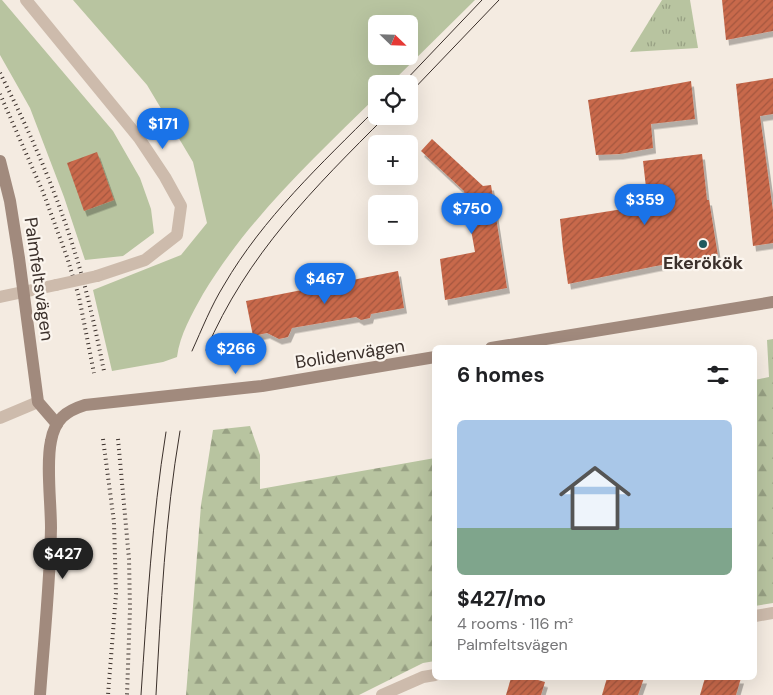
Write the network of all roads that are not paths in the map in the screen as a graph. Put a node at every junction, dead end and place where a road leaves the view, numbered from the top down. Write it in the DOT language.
graph roads {
  1 [pos="26,0"];
  2 [pos="0,161"];
  3 [pos="24,292"];
  4 [pos="0,297"];
  5 [pos="773,302"];
  6 [pos="509,345"];
  7 [pos="432,358"];
  8 [pos="38,402"];
  9 [pos="0,418"];
  10 [pos="57,424"];
  11 [pos="773,613"];
  12 [pos="757,616"];
  13 [pos="432,676"];
  14 [pos="40,695"];
  15 [pos="382,695"];
  1 -- 3 [label="street, bridge"];
  2 -- 3 [label="main road, Palmfeltsvägen"];
  3 -- 4 [label="street"];
  3 -- 8 [label="main road, Palmfeltsvägen"];
  5 -- 6 [label="main road"];
  7 -- 10 [label="main road, Bolidenvägen"];
  8 -- 9 [label="street"];
  8 -- 10 [label="main road"];
  10 -- 14 [label="main road, Bolidenvägen"];
  11 -- 12 [label="street"];
  13 -- 15 [label="street"];
}
